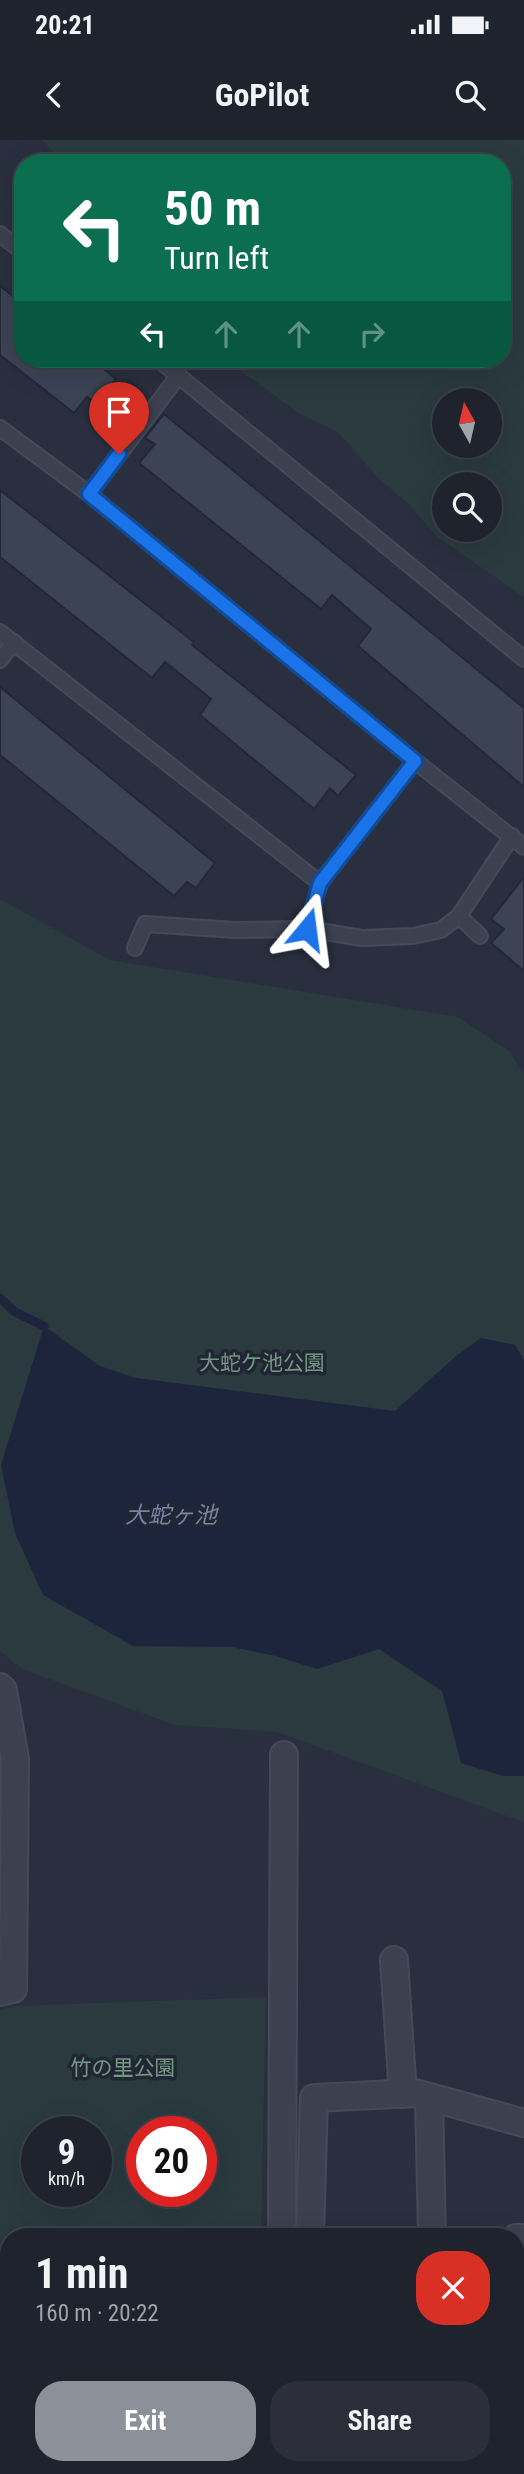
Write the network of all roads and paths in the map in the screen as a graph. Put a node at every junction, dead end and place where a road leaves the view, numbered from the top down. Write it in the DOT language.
graph roads {
  1 [pos="0,234"];
  2 [pos="14,245"];
  3 [pos="170,368"];
  4 [pos="179,375"];
  5 [pos="0,428"];
  6 [pos="89,494"];
  7 [pos="0,632"];
  8 [pos="14,642"];
  9 [pos="524,659"];
  10 [pos="0,660"];
  11 [pos="415,761"];
  12 [pos="512,836"];
  13 [pos="524,846"];
  14 [pos="320,883"];
  15 [pos="459,916"];
  16 [pos="307,929"];
  17 [pos="480,936"];
  18 [pos="135,948"];
  19 [pos="0,1687"];
  20 [pos="284,1755"];
  21 [pos="7,1762"];
  22 [pos="394,1960"];
  23 [pos="0,1992"];
  24 [pos="416,2095"];
  25 [pos="524,2123"];
  26 [pos="282,2228"];
  27 [pos="310,2228"];
  28 [pos="431,2228"];
  1 -- 2 [label="lane"];
  3 -- 4 [label="lane"];
  4 -- 6 [label="lane"];
  4 -- 9 [label="lane"];
  5 -- 6 [label="lane"];
  6 -- 11 [label="lane"];
  7 -- 8 [label="lane"];
  8 -- 10 [label="lane"];
  8 -- 14 [label="lane"];
  11 -- 12 [label="lane"];
  11 -- 14 [label="lane"];
  12 -- 13 [label="lane"];
  12 -- 15 [label="lane"];
  14 -- 16 [label="lane"];
  15 -- 16 [label="lane"];
  15 -- 17 [label="lane"];
  16 -- 18 [label="lane"];
  19 -- 21 [label="street"];
  20 -- 26 [label="street"];
  21 -- 23 [label="street"];
  22 -- 24 [label="street"];
  24 -- 25 [label="street"];
  24 -- 27 [label="street"];
  24 -- 28 [label="street"];
}
